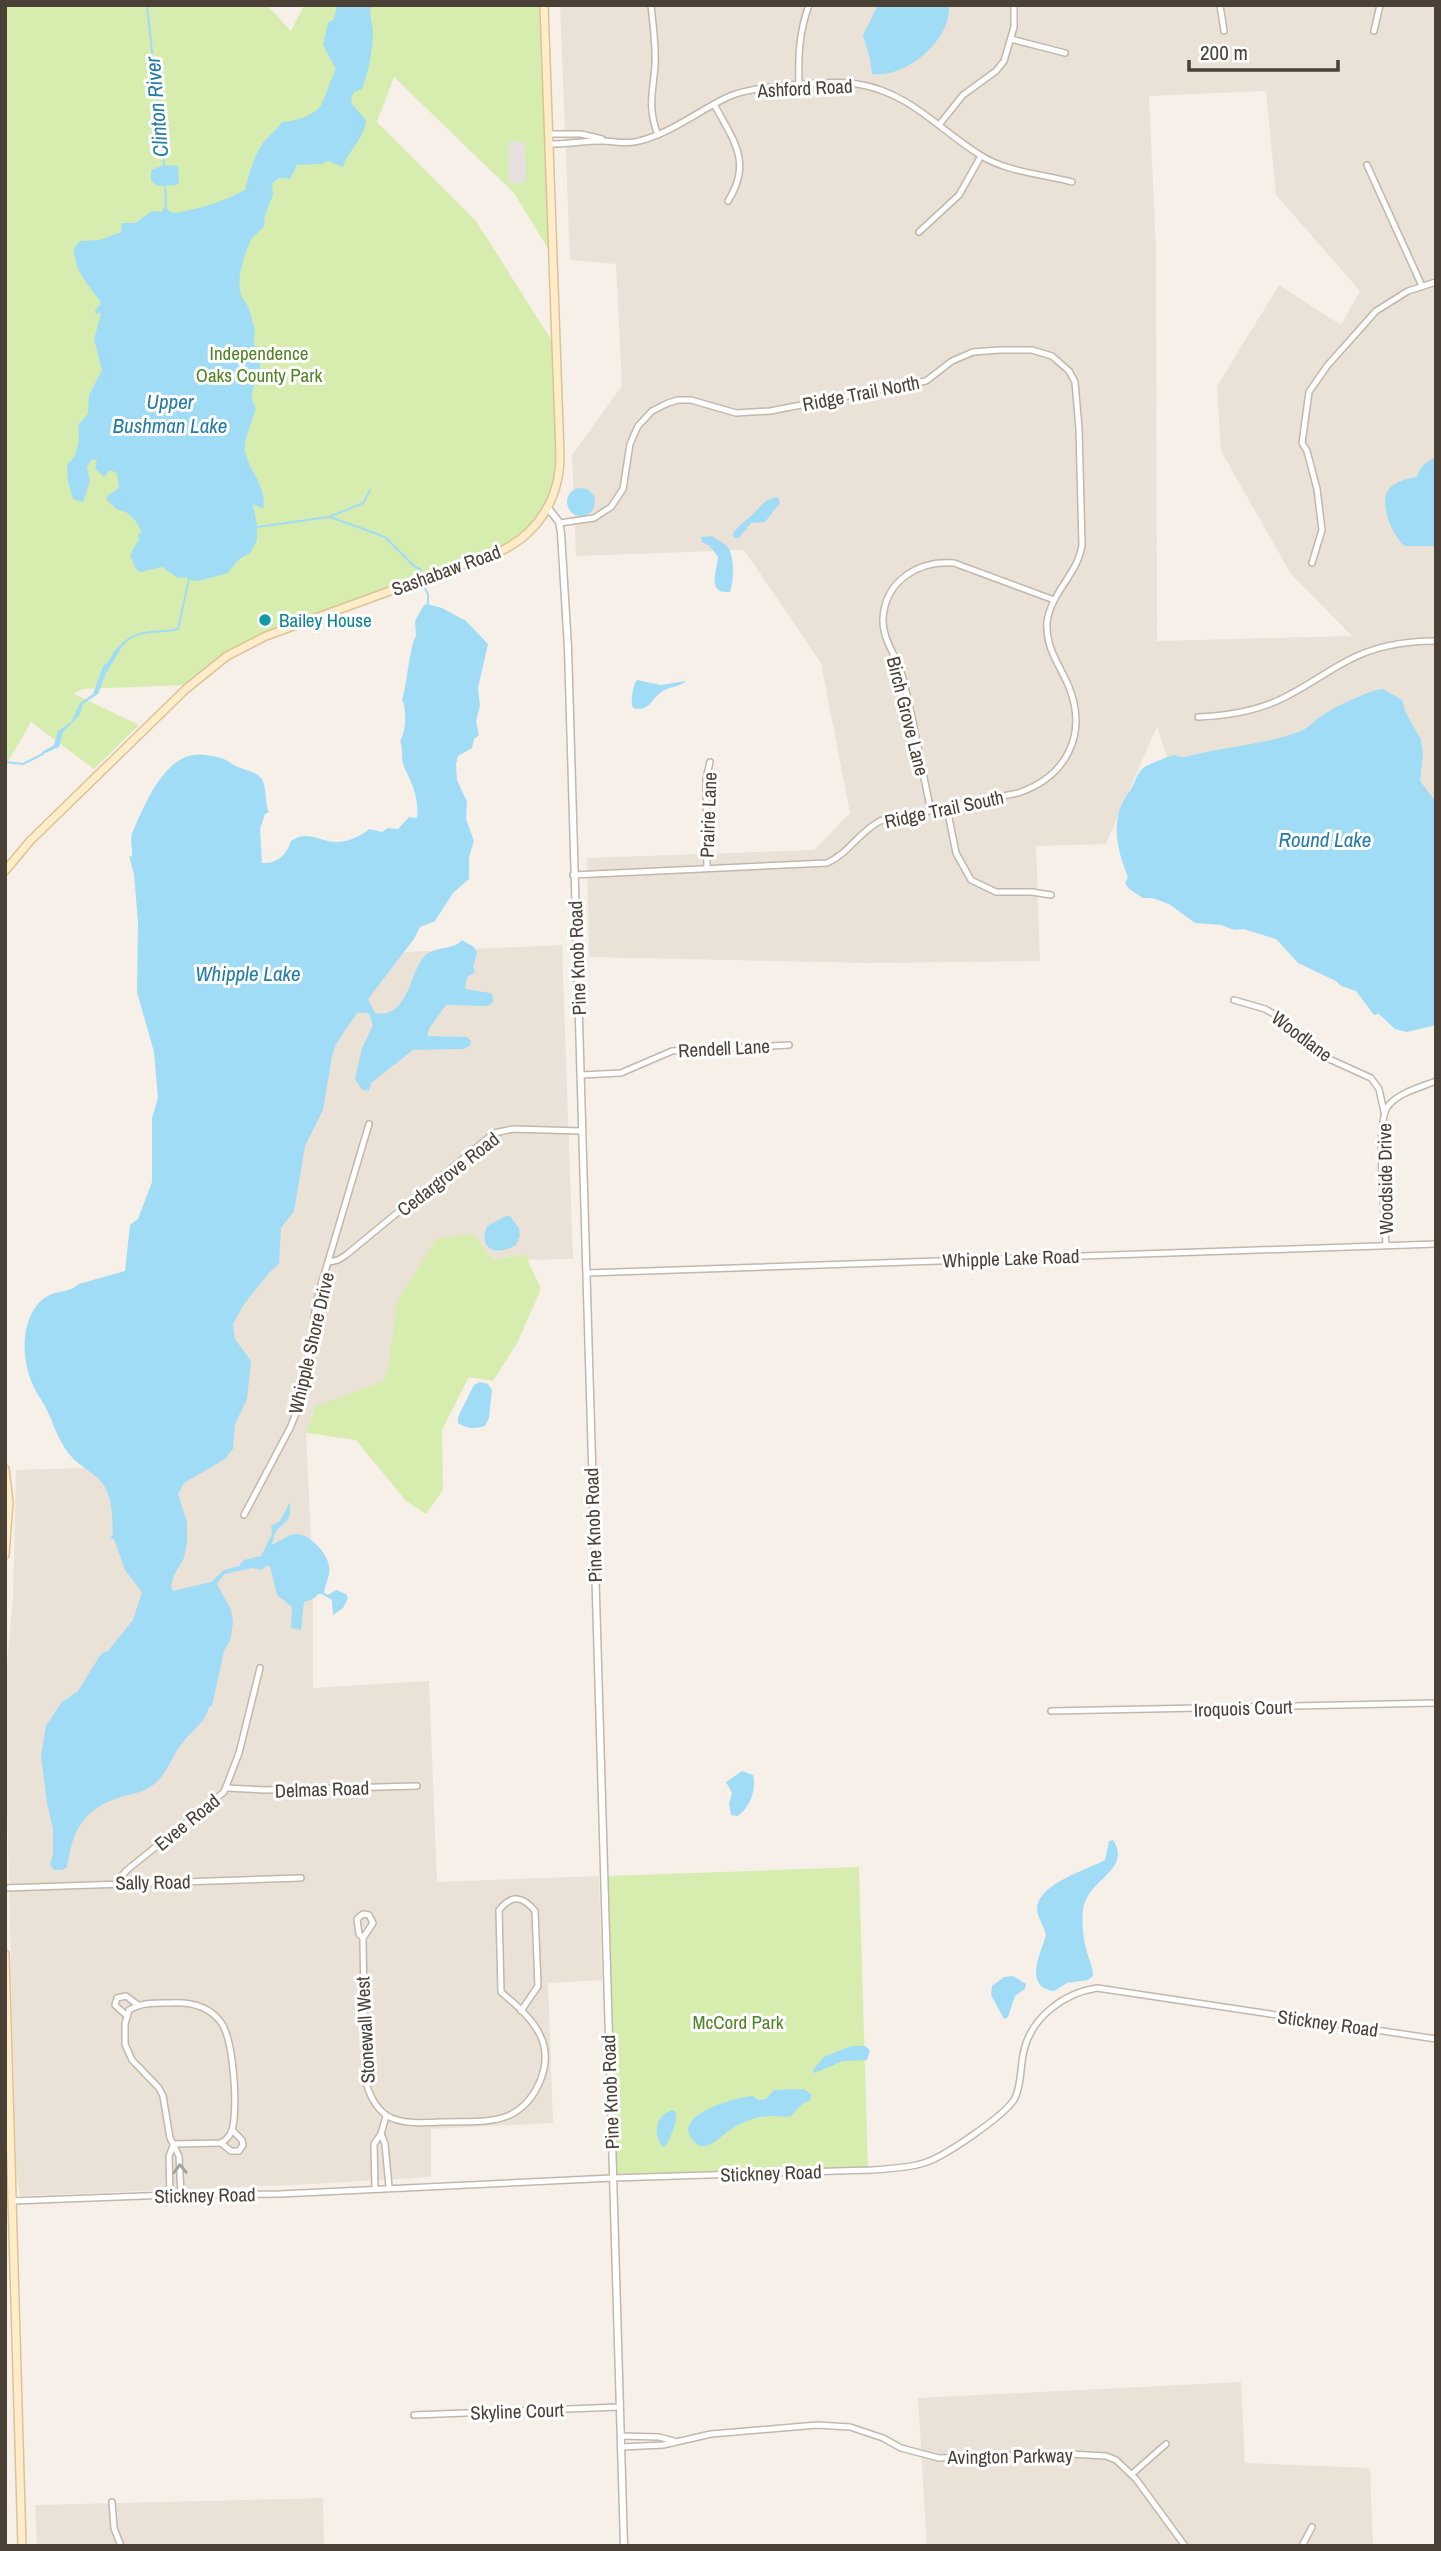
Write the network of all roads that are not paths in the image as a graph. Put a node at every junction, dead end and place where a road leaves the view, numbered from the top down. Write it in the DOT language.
graph roads {
  1 [pos="544,5"];
  2 [pos="651,5"];
  3 [pos="809,5"];
  4 [pos="1014,5"];
  5 [pos="1220,5"];
  6 [pos="1380,5"];
  7 [pos="1223,31"];
  8 [pos="1374,31"];
  9 [pos="1011,39"];
  10 [pos="1065,53"];
  11 [pos="799,86"];
  12 [pos="715,104"];
  13 [pos="939,125"];
  14 [pos="549,134"];
  15 [pos="658,135"];
  16 [pos="608,141"];
  17 [pos="549,144"];
  18 [pos="981,156"];
  19 [pos="1367,166"];
  20 [pos="1072,182"];
  21 [pos="728,201"];
  22 [pos="919,232"];
  23 [pos="1436,282"];
  24 [pos="1422,286"];
  25 [pos="548,508"];
  26 [pos="560,523"];
  27 [pos="1312,563"];
  28 [pos="1054,600"];
  29 [pos="1436,641"];
  30 [pos="1198,717"];
  31 [pos="710,762"];
  32 [pos="947,808"];
  33 [pos="931,811"];
  34 [pos="707,868"];
  35 [pos="5,871"];
  36 [pos="573,875"];
  37 [pos="1051,895"];
  38 [pos="1234,1000"];
  39 [pos="789,1045"];
  40 [pos="581,1076"];
  41 [pos="1436,1081"];
  42 [pos="1384,1112"];
  43 [pos="369,1124"];
  44 [pos="582,1130"];
  45 [pos="1436,1244"];
  46 [pos="1386,1245"];
  47 [pos="329,1262"];
  48 [pos="587,1273"];
  49 [pos="5,1469"];
  50 [pos="244,1515"];
  51 [pos="5,1555"];
  52 [pos="260,1668"];
  53 [pos="1436,1703"];
  54 [pos="1051,1711"];
  55 [pos="417,1786"];
  56 [pos="226,1788"];
  57 [pos="301,1878"];
  58 [pos="119,1883"];
  59 [pos="5,1888"];
  60 [pos="363,1938"];
  61 [pos="5,1954"];
  62 [pos="138,2006"];
  63 [pos="521,2011"];
  64 [pos="127,2017"];
  65 [pos="1436,2039"];
  66 [pos="386,2116"];
  67 [pos="232,2130"];
  68 [pos="381,2134"];
  69 [pos="221,2143"];
  70 [pos="173,2144"];
  71 [pos="375,2164"];
  72 [pos="387,2164"];
  73 [pos="612,2178"];
  74 [pos="389,2187"];
  75 [pos="375,2188"];
  76 [pos="170,2194"];
  77 [pos="181,2194"];
  78 [pos="12,2201"];
  79 [pos="620,2407"];
  80 [pos="414,2415"];
  81 [pos="621,2436"];
  82 [pos="674,2441"];
  83 [pos="1166,2444"];
  84 [pos="621,2447"];
  85 [pos="1132,2474"];
  86 [pos="112,2502"];
  87 [pos="1312,2527"];
  88 [pos="1183,2543"];
  89 [pos="22,2546"];
  90 [pos="121,2546"];
  91 [pos="624,2546"];
  92 [pos="1174,2546"];
  93 [pos="1302,2546"];
  1 -- 14 [label="main road, Sashabaw Road"];
  2 -- 15 [label="street"];
  3 -- 11 [label="street"];
  4 -- 9 [label="street"];
  5 -- 7 [label="street"];
  6 -- 8 [label="street"];
  9 -- 10 [label="street"];
  9 -- 13 [label="street"];
  11 -- 12 [label="street, Ashford Road"];
  11 -- 13 [label="street, Ashford Road"];
  12 -- 15 [label="street, Ashford Road"];
  12 -- 21 [label="street"];
  13 -- 18 [label="street, Ashford Road"];
  14 -- 16 [label="street, Ashford Road"];
  14 -- 17 [label="main road, Sashabaw Road"];
  15 -- 16 [label="street, Ashford Road"];
  16 -- 17 [label="street, Ashford Road"];
  17 -- 25 [label="main road, Sashabaw Road"];
  18 -- 20 [label="street, Ashford Road"];
  18 -- 22 [label="street"];
  19 -- 24 [label="street"];
  23 -- 24 [label="street"];
  24 -- 27 [label="street"];
  25 -- 26 [label="street"];
  25 -- 35 [label="main road, Sashabaw Road"];
  26 -- 28 [label="street, Ridge Trail North"];
  26 -- 36 [label="street, Pine Knob Road"];
  28 -- 32 [label="street, Ridge Trail South"];
  28 -- 33 [label="street, Birch Grove Lane"];
  29 -- 30 [label="street"];
  31 -- 34 [label="street, Prairie Lane"];
  32 -- 33 [label="street, Ridge Trail South"];
  32 -- 37 [label="street"];
  33 -- 34 [label="street, Ridge Trail South"];
  34 -- 36 [label="street, Ridge Trail South"];
  36 -- 40 [label="street, Pine Knob Road"];
  38 -- 42 [label="street, Woodlane"];
  39 -- 40 [label="street, Rendell Lane"];
  40 -- 44 [label="street, Pine Knob Road"];
  41 -- 42 [label="street"];
  42 -- 46 [label="street, Woodside Drive"];
  43 -- 47 [label="street, Whipple Shore Drive"];
  44 -- 47 [label="street, Cedargrove Road"];
  44 -- 48 [label="street, Pine Knob Road"];
  45 -- 46 [label="street, Whipple Lake Road"];
  46 -- 48 [label="street, Whipple Lake Road"];
  47 -- 50 [label="street, Whipple Shore Drive"];
  48 -- 73 [label="street, Pine Knob Road"];
  49 -- 51 [label="main road"];
  52 -- 56 [label="street, Evee Road"];
  53 -- 54 [label="street, Iroquois Court"];
  55 -- 56 [label="street, Delmas Road"];
  56 -- 58 [label="street, Evee Road"];
  57 -- 58 [label="street, Sally Road"];
  58 -- 59 [label="street, Sally Road"];
  60 -- 66 [label="street, Stonewall West"];
  61 -- 78 [label="main road"];
  62 -- 64 [label="street"];
  62 -- 64 [label="street"];
  62 -- 67 [label="street"];
  63 -- 63 [label="street"];
  63 -- 66 [label="street"];
  64 -- 70 [label="street"];
  65 -- 73 [label="street, Stickney Road"];
  66 -- 68 [label="street"];
  67 -- 69 [label="street"];
  67 -- 69 [label="street"];
  68 -- 71 [label="street"];
  68 -- 72 [label="street"];
  69 -- 70 [label="street"];
  70 -- 76 [label="street"];
  77 -- 70 [label="street, one-way"];
  71 -- 72 [label="street"];
  71 -- 75 [label="street"];
  72 -- 74 [label="street"];
  73 -- 74 [label="street, Stickney Road"];
  73 -- 79 [label="street, Pine Knob Road"];
  74 -- 75 [label="street, Stickney Road"];
  75 -- 77 [label="street, Stickney Road"];
  76 -- 77 [label="street, Stickney Road"];
  76 -- 78 [label="street, Stickney Road"];
  78 -- 89 [label="main road"];
  79 -- 80 [label="street, Skyline Court"];
  79 -- 81 [label="street, Pine Knob Road"];
  81 -- 82 [label="street, Avington Parkway"];
  81 -- 84 [label="street, Pine Knob Road"];
  82 -- 84 [label="street, Avington Parkway"];
  82 -- 85 [label="street, Avington Parkway"];
  83 -- 85 [label="street"];
  84 -- 91 [label="street, Pine Knob Road"];
  85 -- 88 [label="street, Avington Parkway"];
  86 -- 90 [label="street"];
  87 -- 93 [label="street"];
  88 -- 92 [label="street"];
}
